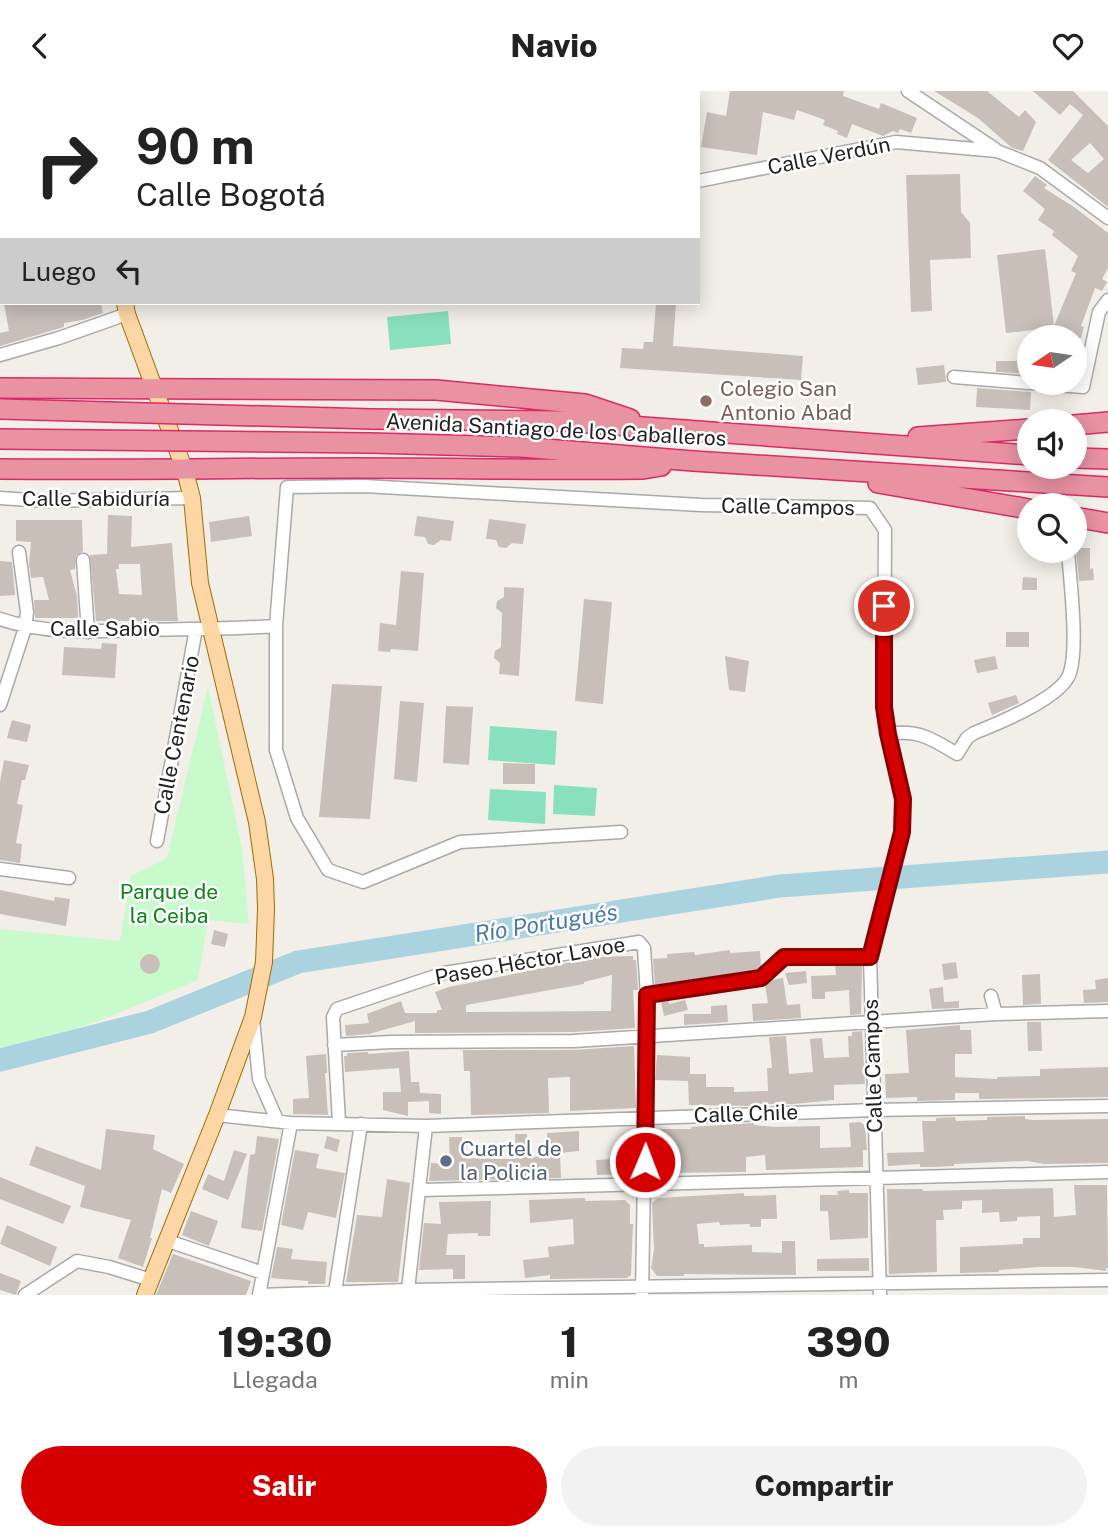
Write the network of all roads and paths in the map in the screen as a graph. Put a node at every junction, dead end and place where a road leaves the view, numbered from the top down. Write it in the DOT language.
graph roads {
  1 [pos="908,91"];
  2 [pos="997,151"];
  3 [pos="701,177"];
  4 [pos="1108,218"];
  5 [pos="1108,300"];
  6 [pos="126,308"];
  7 [pos="0,355"];
  8 [pos="1087,367"];
  9 [pos="954,377"];
  10 [pos="1017,382"];
  11 [pos="154,387"];
  12 [pos="0,388"];
  13 [pos="0,409"];
  14 [pos="1108,422"];
  15 [pos="1087,424"];
  16 [pos="650,426"];
  17 [pos="1017,430"];
  18 [pos="0,439"];
  19 [pos="855,443"];
  20 [pos="1017,454"];
  21 [pos="1087,458"];
  22 [pos="1108,459"];
  23 [pos="693,461"];
  24 [pos="0,469"];
  25 [pos="835,469"];
  26 [pos="185,471"];
  27 [pos="1108,487"];
  28 [pos="0,498"];
  29 [pos="192,498"];
  30 [pos="1017,507"];
  31 [pos="1087,519"];
  32 [pos="1108,523"];
  33 [pos="19,552"];
  34 [pos="83,560"];
  35 [pos="1069,563"];
  36 [pos="0,619"];
  37 [pos="276,626"];
  38 [pos="25,628"];
  39 [pos="204,630"];
  40 [pos="88,632"];
  41 [pos="0,705"];
  42 [pos="888,734"];
  43 [pos="621,832"];
  44 [pos="157,841"];
  45 [pos="0,869"];
  46 [pos="69,878"];
  47 [pos="870,957"];
  48 [pos="647,995"];
  49 [pos="991,996"];
  50 [pos="1108,1010"];
  51 [pos="996,1014"];
  52 [pos="253,1017"];
  53 [pos="872,1023"];
  54 [pos="646,1037"];
  55 [pos="334,1045"];
  56 [pos="1108,1106"];
  57 [pos="874,1110"];
  58 [pos="217,1115"];
  59 [pos="646,1117"];
  60 [pos="277,1120"];
  61 [pos="339,1122"];
  62 [pos="291,1123"];
  63 [pos="361,1123"];
  64 [pos="426,1126"];
  65 [pos="1108,1172"];
  66 [pos="876,1177"];
  67 [pos="645,1184"];
  68 [pos="421,1190"];
  69 [pos="168,1241"];
  70 [pos="263,1273"];
  71 [pos="1108,1280"];
  72 [pos="148,1287"];
  73 [pos="879,1289"];
  74 [pos="408,1290"];
  75 [pos="335,1292"];
  76 [pos="642,1292"];
  77 [pos="25,1295"];
  78 [pos="259,1295"];
  1 -- 2 [label="street"];
  2 -- 3 [label="street, Calle Verdún"];
  2 -- 4 [label="street, Calle Verdún"];
  5 -- 8 [label="street"];
  6 -- 7 [label="street"];
  6 -- 11 [label="main road"];
  9 -- 10 [label="street"];
  11 -- 12 [label="highway"];
  11 -- 16 [label="highway"];
  11 -- 26 [label="main road"];
  13 -- 16 [label="highway, Avenida Santiago de los Caballeros, bridge"];
  14 -- 15 [label="highway"];
  16 -- 19 [label="highway, Avenida Santiago de los Caballeros"];
  17 -- 19 [label="highway"];
  18 -- 23 [label="highway, Avenida Santiago de los Caballeros, bridge"];
  19 -- 20 [label="highway, Avenida Santiago de los Caballeros"];
  21 -- 22 [label="highway"];
  23 -- 25 [label="highway, Avenida Santiago de los Caballeros"];
  23 -- 26 [label="highway"];
  24 -- 26 [label="highway"];
  25 -- 27 [label="highway, Avenida Santiago de los Caballeros"];
  25 -- 30 [label="highway"];
  26 -- 29 [label="main road"];
  28 -- 29 [label="street, Calle Sabiduría"];
  29 -- 39 [label="main road"];
  31 -- 32 [label="highway"];
  33 -- 38 [label="street"];
  34 -- 40 [label="street"];
  35 -- 42 [label="street"];
  36 -- 38 [label="street, Calle Sabio"];
  37 -- 39 [label="street, Calle Sabio"];
  37 -- 42 [label="street, Calle Campos"];
  37 -- 43 [label="street"];
  38 -- 40 [label="street, Calle Sabio"];
  38 -- 41 [label="street"];
  39 -- 40 [label="street, Calle Sabio"];
  39 -- 44 [label="street, Calle Centenario"];
  39 -- 52 [label="main road"];
  42 -- 47 [label="street, Calle Campos"];
  45 -- 46 [label="street"];
  47 -- 48 [label="street"];
  47 -- 53 [label="street, Calle Campos"];
  48 -- 54 [label="street"];
  48 -- 55 [label="street, Paseo Héctor Lavoe"];
  49 -- 51 [label="street"];
  50 -- 51 [label="street"];
  51 -- 53 [label="street"];
  52 -- 58 [label="main road"];
  52 -- 60 [label="street"];
  53 -- 54 [label="street"];
  53 -- 57 [label="street, Calle Campos"];
  54 -- 55 [label="street"];
  54 -- 59 [label="street"];
  55 -- 61 [label="street"];
  56 -- 57 [label="street, Calle Chile"];
  57 -- 59 [label="street, Calle Chile"];
  57 -- 66 [label="street, Calle Campos"];
  58 -- 60 [label="street, Calle Chile"];
  58 -- 69 [label="main road"];
  59 -- 64 [label="street, Calle Chile"];
  59 -- 67 [label="street"];
  60 -- 62 [label="street, Calle Chile"];
  61 -- 62 [label="street, Calle Chile"];
  61 -- 63 [label="street, Calle Chile"];
  62 -- 70 [label="street"];
  63 -- 64 [label="street, Calle Chile"];
  63 -- 75 [label="street"];
  64 -- 68 [label="street"];
  65 -- 66 [label="street"];
  66 -- 67 [label="street"];
  66 -- 73 [label="street, Calle Campos"];
  67 -- 68 [label="street"];
  67 -- 76 [label="street"];
  68 -- 74 [label="street"];
  69 -- 70 [label="street"];
  69 -- 72 [label="main road"];
  70 -- 78 [label="street"];
  71 -- 73 [label="street"];
  72 -- 77 [label="street"];
  73 -- 76 [label="street"];
  74 -- 75 [label="street"];
  74 -- 76 [label="street"];
  75 -- 78 [label="street"];
}
